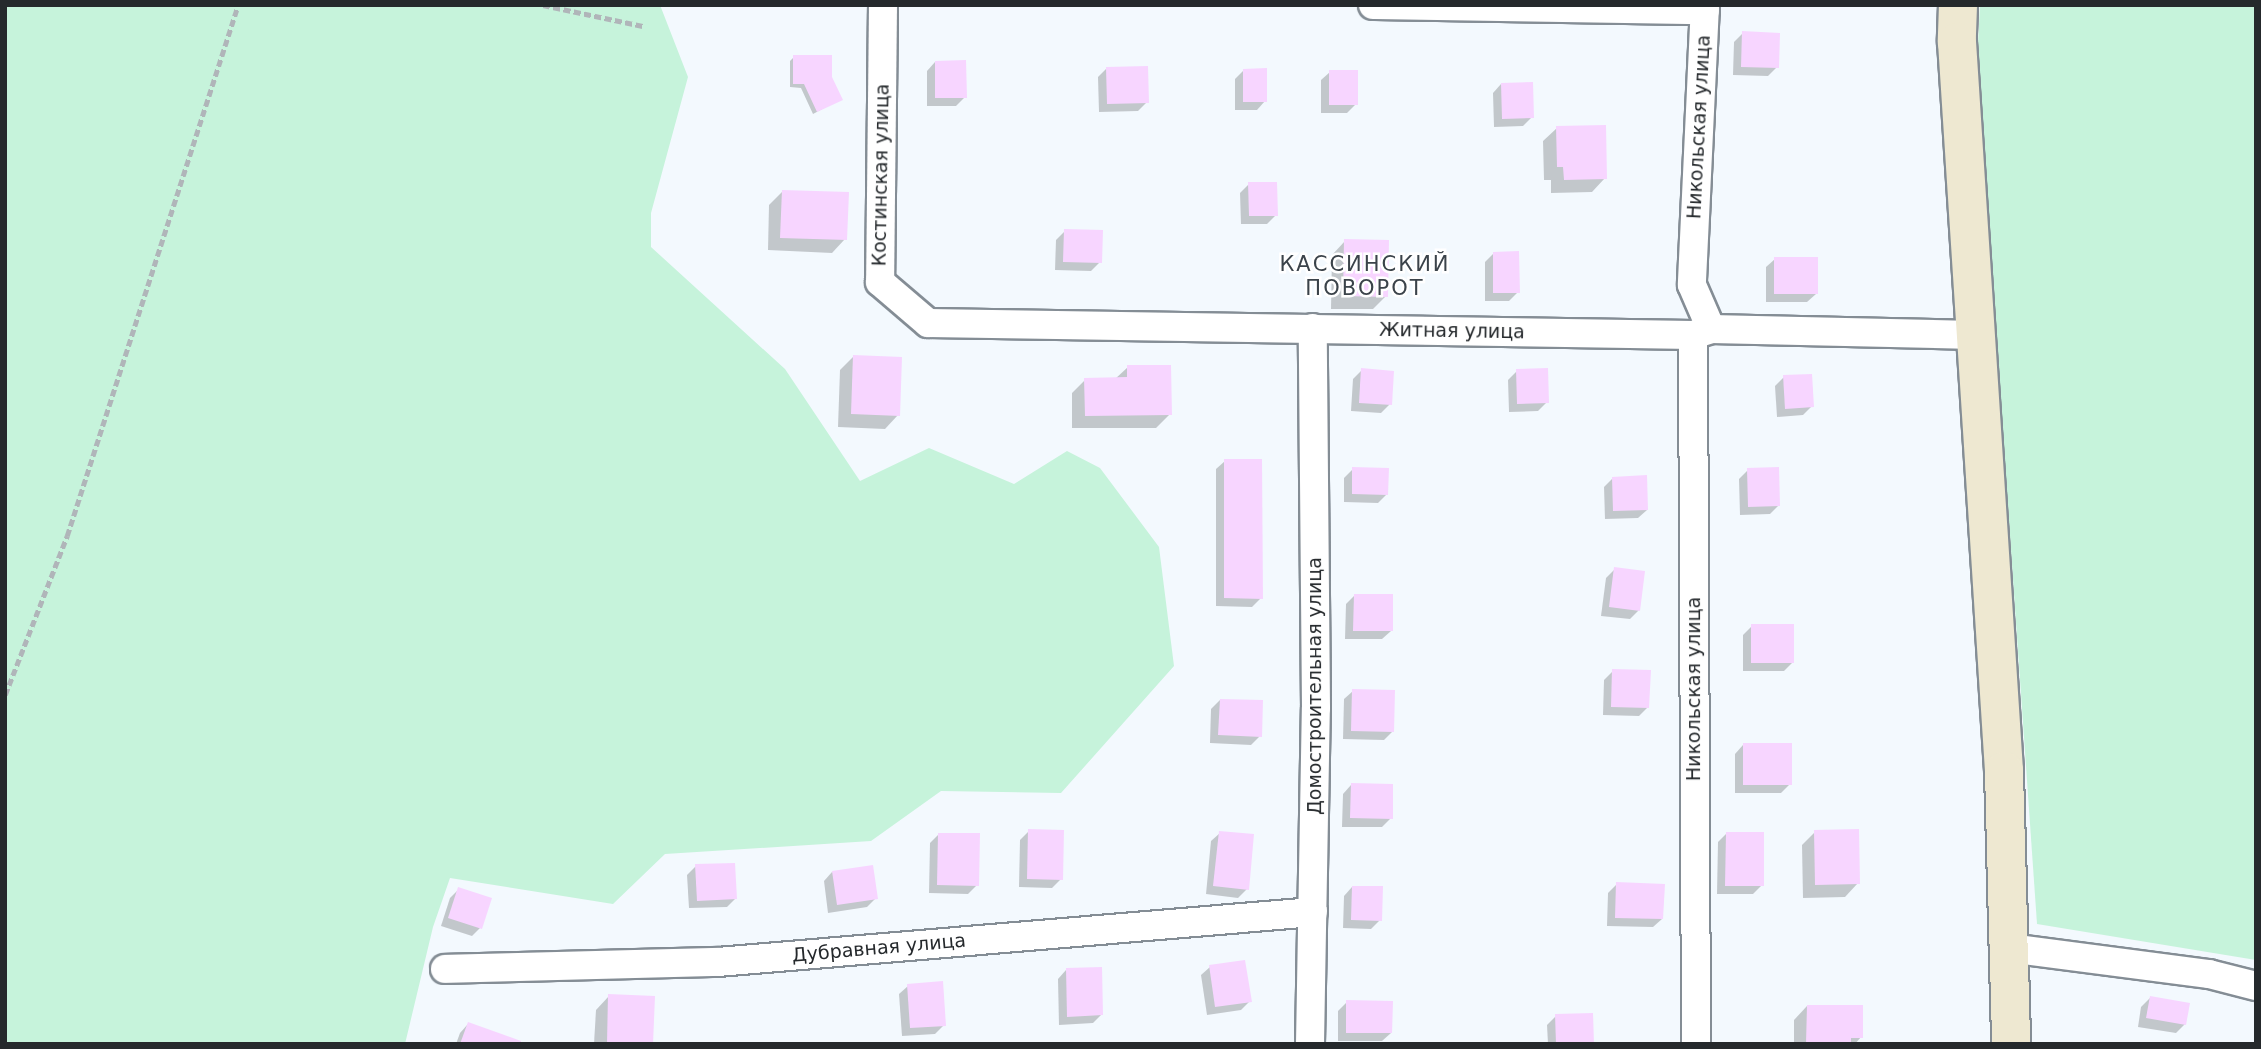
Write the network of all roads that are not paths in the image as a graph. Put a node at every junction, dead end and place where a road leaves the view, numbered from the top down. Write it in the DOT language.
graph roads {
  1 [pos="883,5"];
  2 [pos="1373,5"];
  3 [pos="1958,5"];
  4 [pos="1705,7"];
  5 [pos="928,323"];
  6 [pos="1313,328"];
  7 [pos="1702,332"];
  8 [pos="1975,335"];
  9 [pos="1313,912"];
  10 [pos="2009,948"];
  11 [pos="445,969"];
  12 [pos="2256,986"];
  13 [pos="1310,1044"];
  14 [pos="1696,1044"];
  15 [pos="2011,1044"];
  1 -- 5 [label="street, Костинская улица"];
  2 -- 4 [label="street"];
  3 -- 8 [label="street"];
  4 -- 7 [label="street, Никольская улица"];
  5 -- 6 [label="street, Житная улица"];
  6 -- 7 [label="street, Житная улица"];
  6 -- 9 [label="street, Домостроительная улица"];
  7 -- 8 [label="street, Житная улица"];
  7 -- 14 [label="street, Никольская улица"];
  8 -- 10 [label="street"];
  9 -- 11 [label="street, Дубравная улица"];
  9 -- 13 [label="street, Домостроительная улица"];
  10 -- 12 [label="street"];
  10 -- 15 [label="street"];
}
